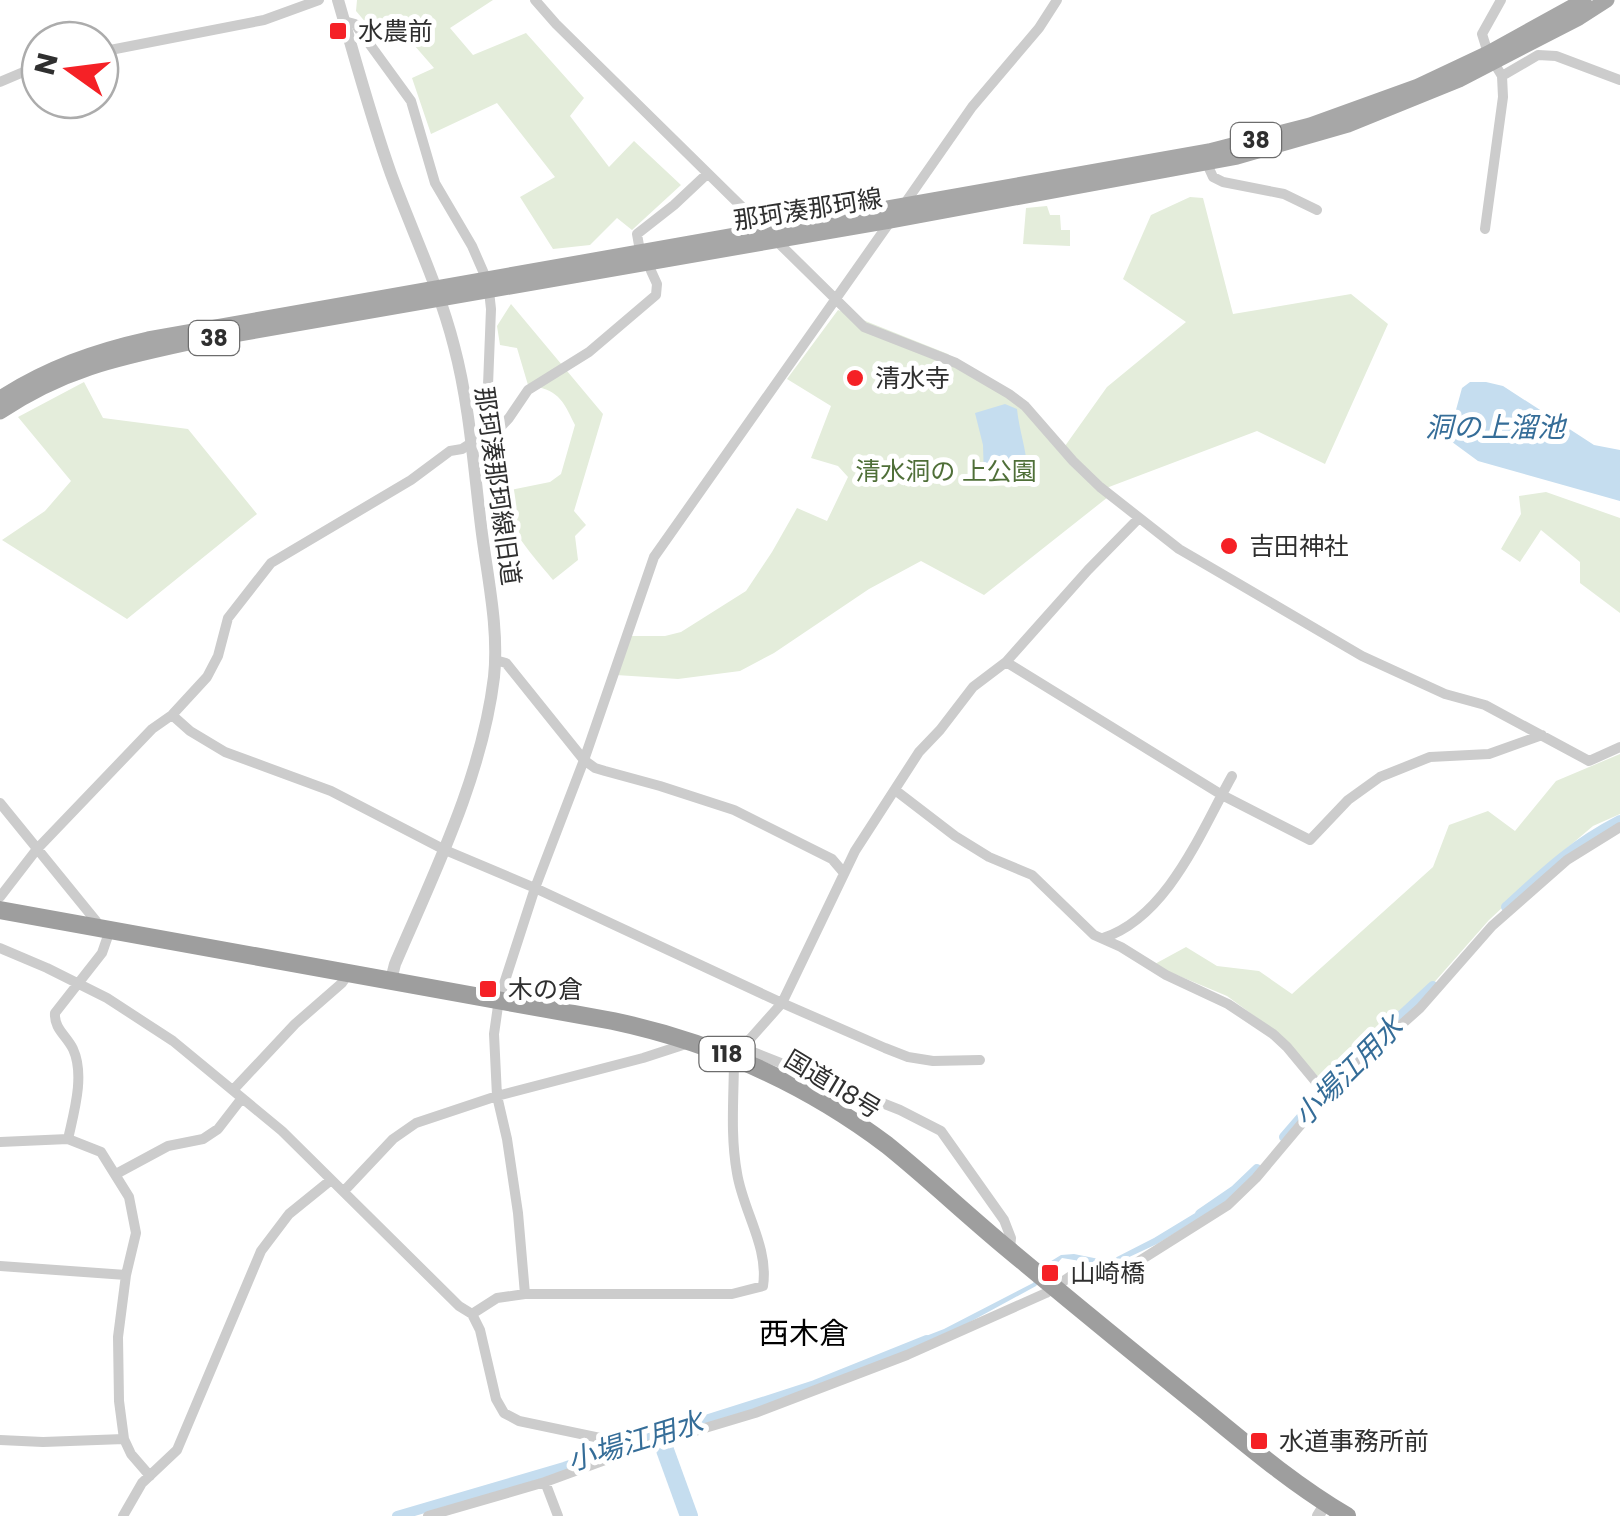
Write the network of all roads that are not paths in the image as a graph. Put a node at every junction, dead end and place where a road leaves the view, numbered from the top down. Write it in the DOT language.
graph roads {
  1 [pos="319,0"];
  2 [pos="338,0"];
  3 [pos="535,0"];
  4 [pos="1057,0"];
  5 [pos="1501,0"];
  6 [pos="1584,0"];
  7 [pos="1608,0"];
  8 [pos="344,22"];
  9 [pos="120,48"];
  10 [pos="1495,64"];
  11 [pos="1620,80"];
  12 [pos="1207,164"];
  13 [pos="707,174"];
  14 [pos="904,205"];
  15 [pos="1317,210"];
  16 [pos="890,221"];
  17 [pos="1485,230"];
  18 [pos="770,234"];
  19 [pos="644,256"];
  20 [pos="488,284"];
  21 [pos="437,293"];
  22 [pos="836,301"];
  23 [pos="0,398"];
  24 [pos="0,412"];
  25 [pos="486,436"];
  26 [pos="470,444"];
  27 [pos="1139,518"];
  28 [pos="495,660"];
  29 [pos="1006,662"];
  30 [pos="172,715"];
  31 [pos="1542,735"];
  32 [pos="1620,747"];
  33 [pos="584,760"];
  34 [pos="1232,776"];
  35 [pos="894,790"];
  36 [pos="1222,794"];
  37 [pos="0,803"];
  38 [pos="1620,827"];
  39 [pos="36,849"];
  40 [pos="445,850"];
  41 [pos="844,873"];
  42 [pos="535,888"];
  43 [pos="0,897"];
  44 [pos="0,910"];
  45 [pos="103,929"];
  46 [pos="1102,938"];
  47 [pos="0,948"];
  48 [pos="350,972"];
  49 [pos="391,980"];
  50 [pos="78,985"];
  51 [pos="500,999"];
  52 [pos="782,1003"];
  53 [pos="693,1041"];
  54 [pos="739,1052"];
  55 [pos="980,1060"];
  56 [pos="1323,1091"];
  57 [pos="238,1093"];
  58 [pos="497,1096"];
  59 [pos="68,1139"];
  60 [pos="0,1142"];
  61 [pos="116,1174"];
  62 [pos="331,1180"];
  63 [pos="344,1191"];
  64 [pos="1009,1250"];
  65 [pos="0,1266"];
  66 [pos="126,1275"];
  67 [pos="1054,1286"];
  68 [pos="525,1294"];
  69 [pos="472,1314"];
  70 [pos="124,1439"];
  71 [pos="0,1440"];
  72 [pos="633,1444"];
  73 [pos="150,1476"];
  74 [pos="545,1482"];
  75 [pos="1322,1510"];
  76 [pos="122,1516"];
  77 [pos="428,1516"];
  78 [pos="558,1516"];
  79 [pos="1347,1516"];
  1 -- 9 [label="street"];
  2 -- 8 [label="street, 那珂湊那珂線旧道"];
  3 -- 13 [label="street"];
  4 -- 14 [label="street"];
  5 -- 10 [label="street"];
  6 -- 10 [label="main road, 那珂湊那珂線 / 38"];
  7 -- 10 [label="main road, 那珂湊那珂線 / 38"];
  8 -- 20 [label="street"];
  8 -- 21 [label="street, 那珂湊那珂線旧道"];
  10 -- 11 [label="street"];
  10 -- 12 [label="main road, 那珂湊那珂線 / 38"];
  10 -- 14 [label="main road, 那珂湊那珂線 / 38"];
  10 -- 17 [label="street"];
  12 -- 15 [label="street"];
  12 -- 16 [label="main road, 那珂湊那珂線 / 38"];
  13 -- 18 [label="street"];
  13 -- 19 [label="street"];
  14 -- 16 [label="street"];
  14 -- 18 [label="main road, 那珂湊那珂線 / 38"];
  16 -- 18 [label="main road, 那珂湊那珂線 / 38"];
  16 -- 22 [label="street"];
  18 -- 19 [label="main road, 那珂湊那珂線 / 38"];
  18 -- 22 [label="street"];
  19 -- 20 [label="main road, 那珂湊那珂線 / 38"];
  19 -- 25 [label="street"];
  20 -- 21 [label="main road, 那珂湊那珂線 / 38"];
  20 -- 25 [label="street"];
  21 -- 23 [label="main road, 那珂湊那珂線 / 38"];
  21 -- 24 [label="main road, 那珂湊那珂線 / 38"];
  21 -- 26 [label="street, 那珂湊那珂線旧道"];
  22 -- 27 [label="street"];
  22 -- 33 [label="street"];
  25 -- 26 [label="street"];
  26 -- 28 [label="street, 那珂湊那珂線旧道"];
  26 -- 30 [label="street"];
  27 -- 29 [label="street"];
  27 -- 31 [label="street"];
  28 -- 33 [label="street"];
  28 -- 40 [label="street, 那珂湊那珂線旧道"];
  29 -- 35 [label="street"];
  29 -- 36 [label="street"];
  30 -- 39 [label="street"];
  30 -- 40 [label="street"];
  31 -- 32 [label="street"];
  31 -- 36 [label="street"];
  33 -- 41 [label="street"];
  33 -- 42 [label="street"];
  34 -- 36 [label="street"];
  35 -- 41 [label="street"];
  35 -- 46 [label="street"];
  36 -- 46 [label="street"];
  37 -- 39 [label="street"];
  38 -- 56 [label="street"];
  39 -- 43 [label="street"];
  39 -- 45 [label="street"];
  40 -- 42 [label="street"];
  40 -- 49 [label="street, 那珂湊那珂線旧道"];
  41 -- 52 [label="street"];
  42 -- 51 [label="street"];
  42 -- 52 [label="street"];
  44 -- 45 [label="highway, 国道118号 / 118"];
  45 -- 48 [label="highway, 国道118号 / 118"];
  45 -- 50 [label="street"];
  46 -- 56 [label="street"];
  47 -- 50 [label="street"];
  48 -- 49 [label="highway, 国道118号 / 118"];
  48 -- 57 [label="street"];
  49 -- 51 [label="highway, 国道118号 / 118"];
  50 -- 57 [label="street"];
  50 -- 59 [label="street"];
  51 -- 53 [label="highway, 国道118号 / 118"];
  51 -- 58 [label="street"];
  52 -- 54 [label="street"];
  52 -- 55 [label="street"];
  53 -- 54 [label="highway, 国道118号 / 118"];
  53 -- 58 [label="street"];
  54 -- 64 [label="highway, 国道118号 / 118"];
  54 -- 64 [label="street"];
  54 -- 68 [label="street"];
  56 -- 67 [label="street"];
  57 -- 61 [label="street"];
  57 -- 62 [label="street"];
  58 -- 63 [label="street"];
  58 -- 68 [label="street"];
  59 -- 60 [label="street"];
  59 -- 61 [label="street"];
  61 -- 66 [label="street"];
  62 -- 63 [label="street"];
  62 -- 73 [label="street"];
  63 -- 69 [label="street"];
  64 -- 67 [label="highway, 国道118号 / 118"];
  65 -- 66 [label="street"];
  66 -- 70 [label="street"];
  67 -- 72 [label="street"];
  67 -- 75 [label="highway, 国道118号 / 118"];
  68 -- 69 [label="street"];
  69 -- 72 [label="street"];
  70 -- 71 [label="street"];
  70 -- 73 [label="street"];
  72 -- 74 [label="street"];
  73 -- 76 [label="street"];
  74 -- 77 [label="street"];
  74 -- 78 [label="street"];
  75 -- 79 [label="highway, 国道118号 / 118"];
}
